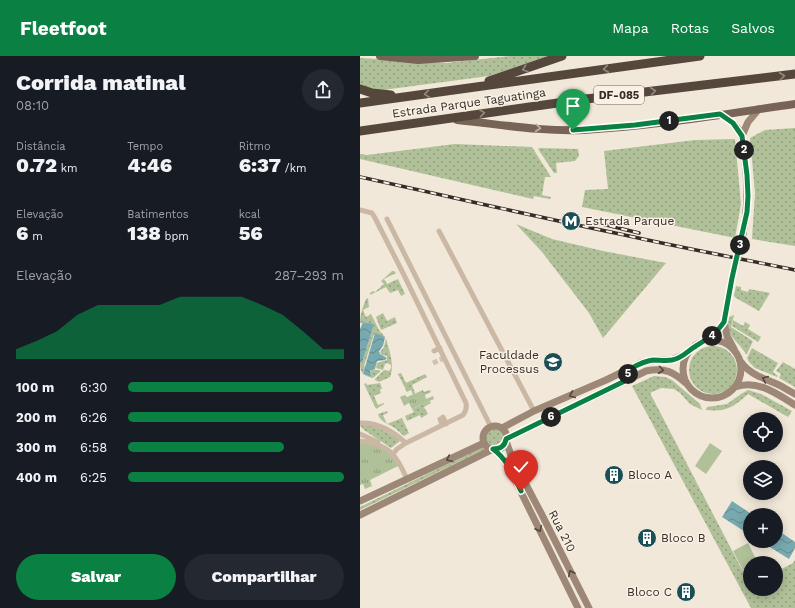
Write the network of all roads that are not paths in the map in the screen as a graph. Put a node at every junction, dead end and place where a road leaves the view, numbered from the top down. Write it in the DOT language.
graph roads {
  1 [pos="380,56"];
  2 [pos="475,56"];
  3 [pos="562,56"];
  4 [pos="700,56"];
  5 [pos="795,74"];
  6 [pos="466,88"];
  7 [pos="360,89"];
  8 [pos="408,96"];
  9 [pos="360,103"];
  10 [pos="795,104"];
  11 [pos="759,109"];
  12 [pos="720,114"];
  13 [pos="444,118"];
  14 [pos="360,131"];
  15 [pos="742,136"];
  16 [pos="360,210"];
  17 [pos="387,220"];
  18 [pos="439,231"];
  19 [pos="724,322"];
  20 [pos="701,343"];
  21 [pos="441,350"];
  22 [pos="435,353"];
  23 [pos="688,353"];
  24 [pos="736,353"];
  25 [pos="739,360"];
  26 [pos="629,369"];
  27 [pos="632,378"];
  28 [pos="607,380"];
  29 [pos="688,385"];
  30 [pos="734,387"];
  31 [pos="611,389"];
  32 [pos="795,394"];
  33 [pos="795,405"];
  34 [pos="534,411"];
  35 [pos="441,418"];
  36 [pos="360,423"];
  37 [pos="444,425"];
  38 [pos="491,427"];
  39 [pos="502,428"];
  40 [pos="360,429"];
  41 [pos="361,438"];
  42 [pos="506,440"];
  43 [pos="406,443"];
  44 [pos="484,443"];
  45 [pos="387,449"];
  46 [pos="493,449"];
  47 [pos="393,454"];
  48 [pos="407,479"];
  49 [pos="360,501"];
  50 [pos="360,515"];
  51 [pos="578,608"];
  52 [pos="589,608"];
  1 -- 2 [label="main road"];
  3 -- 6 [label="highway, one-way"];
  4 -- 6 [label="highway, Estrada Parque Taguatinga / DF-085, one-way"];
  13 -- 5 [label="highway, Estrada Parque Taguatinga / DF-085, one-way"];
  6 -- 8 [label="highway, Estrada Parque Taguatinga / DF-085, one-way"];
  7 -- 8 [label="highway"];
  8 -- 9 [label="highway, Estrada Parque Taguatinga / DF-085"];
  10 -- 11 [label="main road"];
  11 -- 12 [label="main road"];
  11 -- 15 [label="main road"];
  13 -- 12 [label="main road, one-way"];
  12 -- 15 [label="main road"];
  13 -- 14 [label="highway, Estrada Parque Taguatinga / DF-085"];
  15 -- 19 [label="main road, bridge"];
  16 -- 21 [label="street"];
  17 -- 38 [label="street"];
  18 -- 34 [label="street"];
  19 -- 20 [label="main road"];
  19 -- 24 [label="main road"];
  20 -- 23 [label="main road"];
  20 -- 24 [label="main road"];
  21 -- 22 [label="street"];
  21 -- 37 [label="street"];
  23 -- 26 [label="main road"];
  23 -- 29 [label="main road"];
  24 -- 25 [label="main road"];
  25 -- 30 [label="main road"];
  32 -- 25 [label="main road, one-way"];
  26 -- 27 [label="main road"];
  26 -- 28 [label="main road"];
  27 -- 29 [label="main road, one-way"];
  27 -- 31 [label="main road"];
  28 -- 31 [label="main road"];
  28 -- 34 [label="main road, one-way"];
  29 -- 30 [label="main road"];
  30 -- 33 [label="main road"];
  31 -- 42 [label="main road"];
  34 -- 39 [label="main road"];
  35 -- 37 [label="street"];
  36 -- 43 [label="street"];
  37 -- 43 [label="street"];
  38 -- 39 [label="main road"];
  38 -- 44 [label="main road"];
  39 -- 42 [label="main road"];
  40 -- 41 [label="street"];
  41 -- 45 [label="street"];
  41 -- 45 [label="street"];
  42 -- 46 [label="main road"];
  52 -- 42 [label="main road, Rua 210, one-way"];
  43 -- 47 [label="street"];
  44 -- 46 [label="main road"];
  44 -- 48 [label="main road, one-way"];
  45 -- 47 [label="street"];
  46 -- 50 [label="main road"];
  46 -- 51 [label="main road, Rua 210, one-way"];
  47 -- 48 [label="street"];
  48 -- 49 [label="main road"];
}
